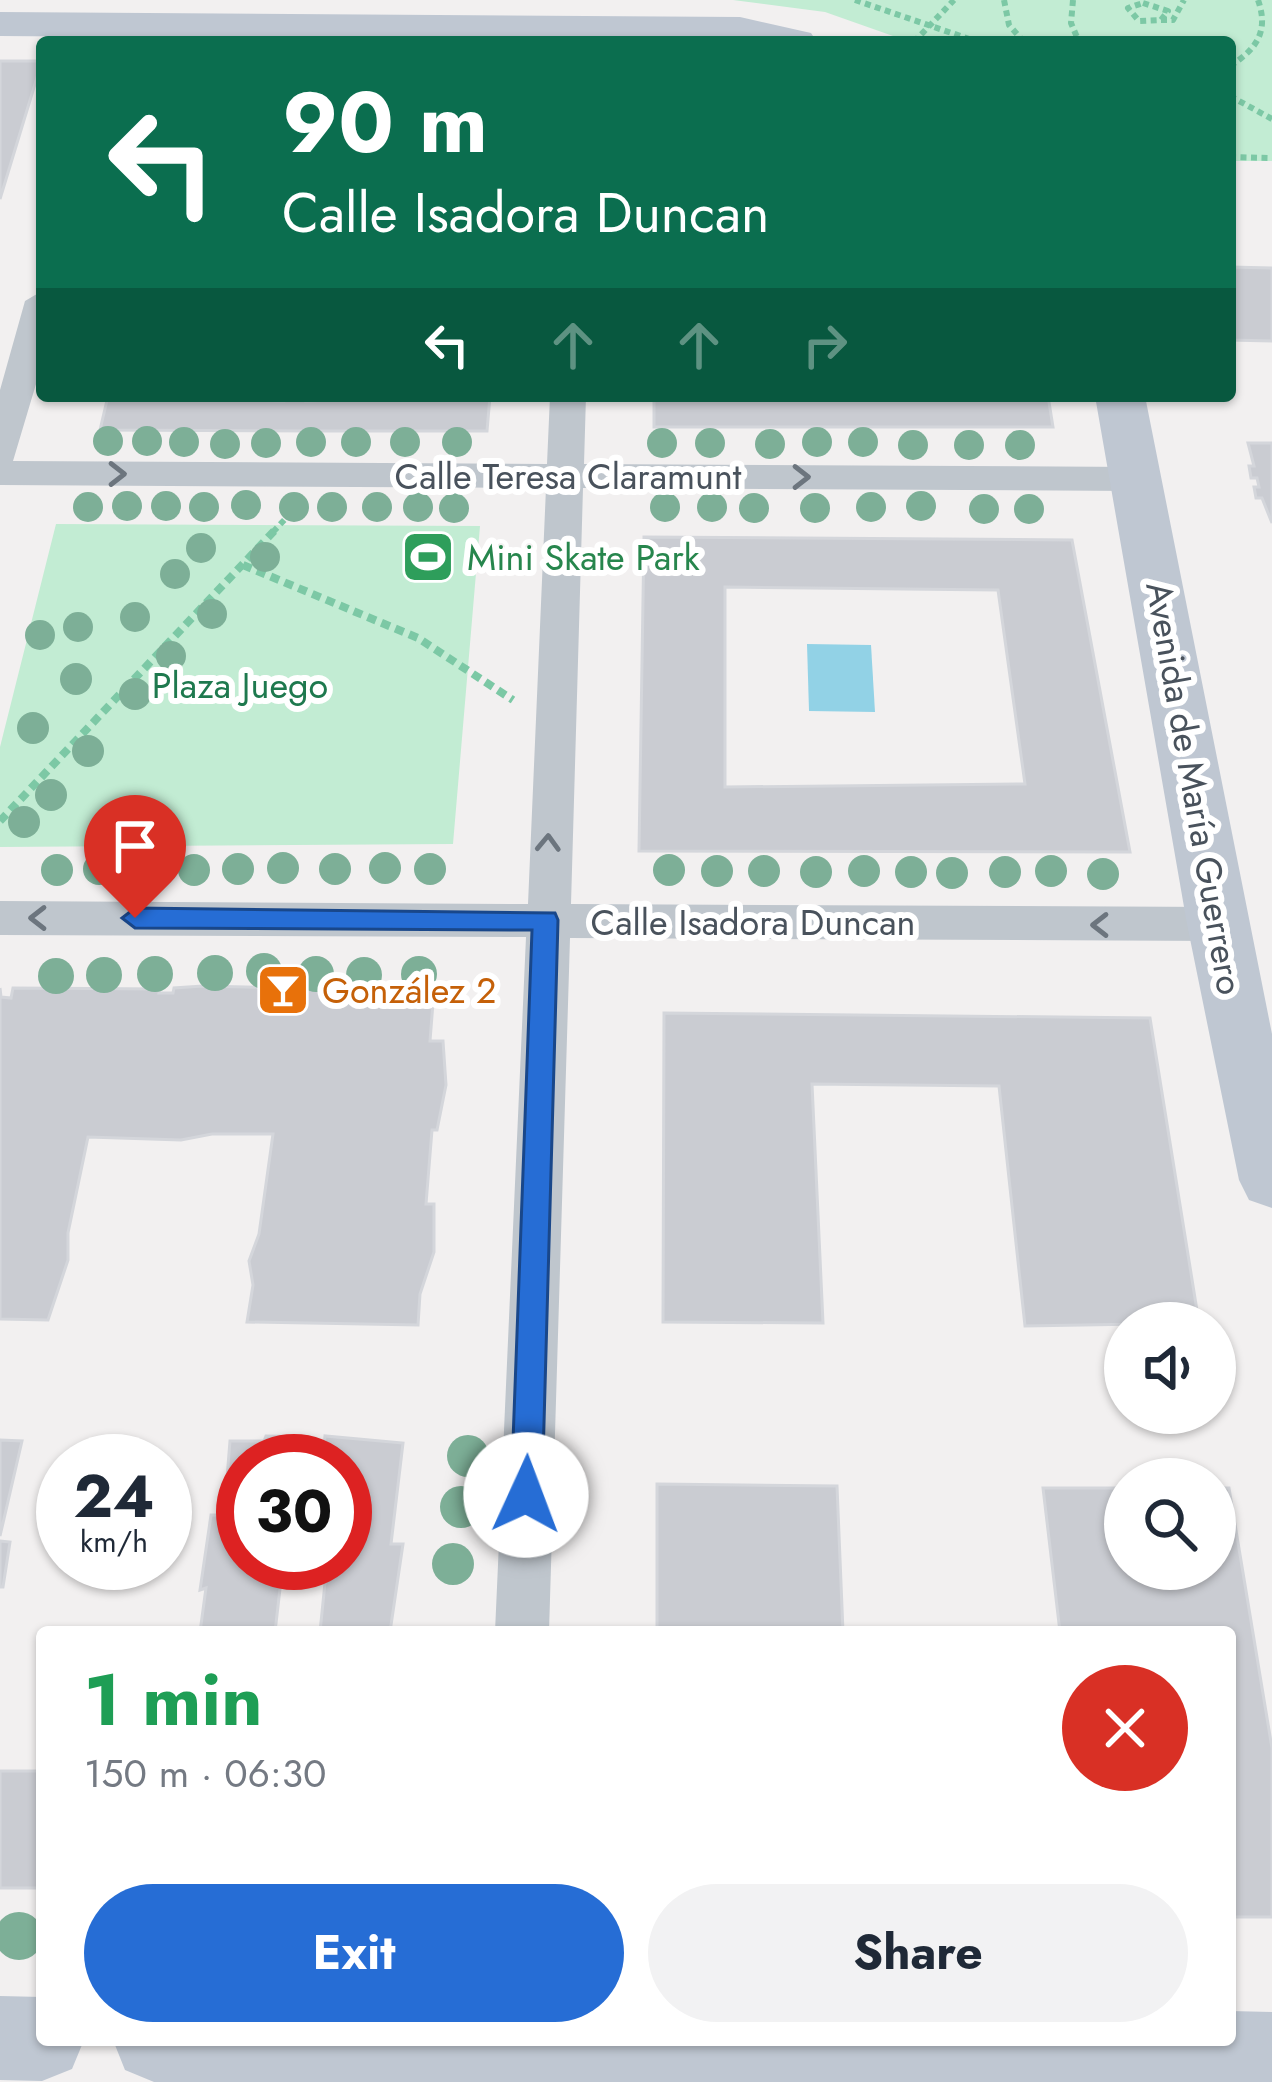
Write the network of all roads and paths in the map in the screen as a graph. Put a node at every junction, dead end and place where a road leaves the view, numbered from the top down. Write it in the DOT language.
graph roads {
  1 [pos="855,0"];
  2 [pos="954,0"];
  3 [pos="1004,0"];
  4 [pos="1073,0"];
  5 [pos="1184,0"];
  6 [pos="1262,0"];
  7 [pos="1160,21"];
  8 [pos="931,23"];
  9 [pos="0,24"];
  10 [pos="118,33"];
  11 [pos="588,34"];
  12 [pos="770,36"];
  13 [pos="919,36"];
  14 [pos="962,36"];
  15 [pos="1019,36"];
  16 [pos="1076,36"];
  17 [pos="1236,63"];
  18 [pos="1236,99"];
  19 [pos="1272,119"];
  20 [pos="1236,158"];
  21 [pos="1272,158"];
  22 [pos="36,323"];
  23 [pos="568,402"];
  24 [pos="1121,402"];
  25 [pos="0,454"];
  26 [pos="0,473"];
  27 [pos="564,476"];
  28 [pos="1136,479"];
  29 [pos="287,517"];
  30 [pos="243,565"];
  31 [pos="552,732"];
  32 [pos="0,820"];
  33 [pos="0,918"];
  34 [pos="545,920"];
  35 [pos="1217,924"];
  36 [pos="1272,1180"];
  37 [pos="522,1626"];
  38 [pos="0,2038"];
  39 [pos="36,2039"];
  40 [pos="296,2046"];
  41 [pos="1272,2054"];
  42 [pos="508,2055"];
  1 -- 8 [label="path"];
  2 -- 8 [label="path"];
  3 -- 15 [label="path"];
  4 -- 16 [label="path"];
  5 -- 7 [label="path"];
  6 -- 17 [label="path"];
  7 -- 7 [label="path"];
  8 -- 13 [label="path"];
  8 -- 14 [label="path"];
  9 -- 10 [label="street"];
  10 -- 11 [label="street"];
  11 -- 12 [label="street"];
  18 -- 19 [label="path"];
  20 -- 21 [label="path"];
  22 -- 25 [label="street"];
  23 -- 27 [label="street"];
  24 -- 28 [label="street, Avenida de María Guerrero"];
  26 -- 27 [label="street, Calle Teresa Claramunt, one-way"];
  27 -- 28 [label="street, Calle Teresa Claramunt, one-way"];
  27 -- 31 [label="street"];
  28 -- 35 [label="street, Avenida de María Guerrero"];
  29 -- 30 [label="path"];
  30 -- 31 [label="path"];
  30 -- 32 [label="path"];
  34 -- 31 [label="street, one-way"];
  34 -- 33 [label="street, Calle Isadora Duncan, one-way"];
  35 -- 34 [label="street, Calle Isadora Duncan, one-way"];
  34 -- 37 [label="street"];
  35 -- 36 [label="street, Avenida de María Guerrero"];
  38 -- 39 [label="street"];
  40 -- 42 [label="street"];
  41 -- 42 [label="street"];
}
